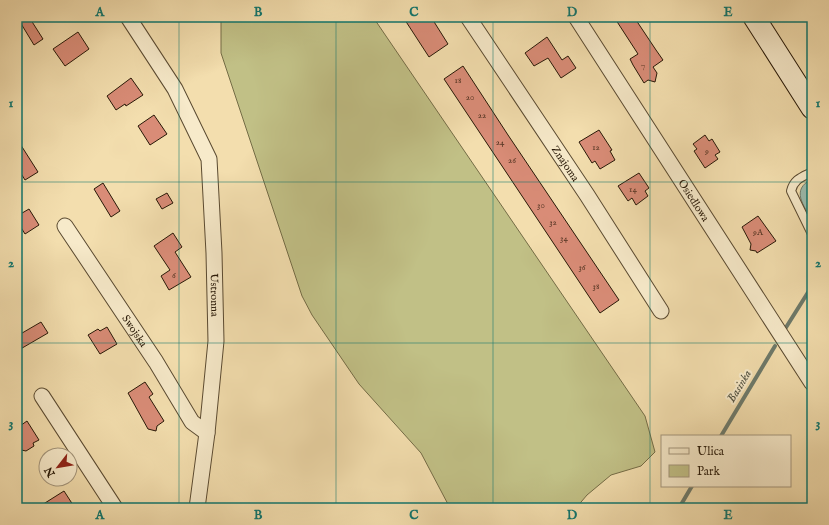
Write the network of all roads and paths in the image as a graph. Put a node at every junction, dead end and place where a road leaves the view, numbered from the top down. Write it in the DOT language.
graph roads {
  1 [pos="128,17"];
  2 [pos="468,17"];
  3 [pos="576,17"];
  4 [pos="754,17"];
  5 [pos="812,108"];
  6 [pos="812,172"];
  7 [pos="65,226"];
  8 [pos="812,234"];
  9 [pos="661,310"];
  10 [pos="812,383"];
  11 [pos="42,396"];
  12 [pos="207,433"];
  13 [pos="115,508"];
  14 [pos="198,508"];
  1 -- 12 [label="street, Ustronna"];
  2 -- 9 [label="street, Znajoma"];
  3 -- 10 [label="street, Osiedlowa"];
  4 -- 5 [label="main road"];
  6 -- 8 [label="lane"];
  7 -- 12 [label="street, Swojska"];
  11 -- 13 [label="street"];
  12 -- 14 [label="street, Ustronna"];
}
